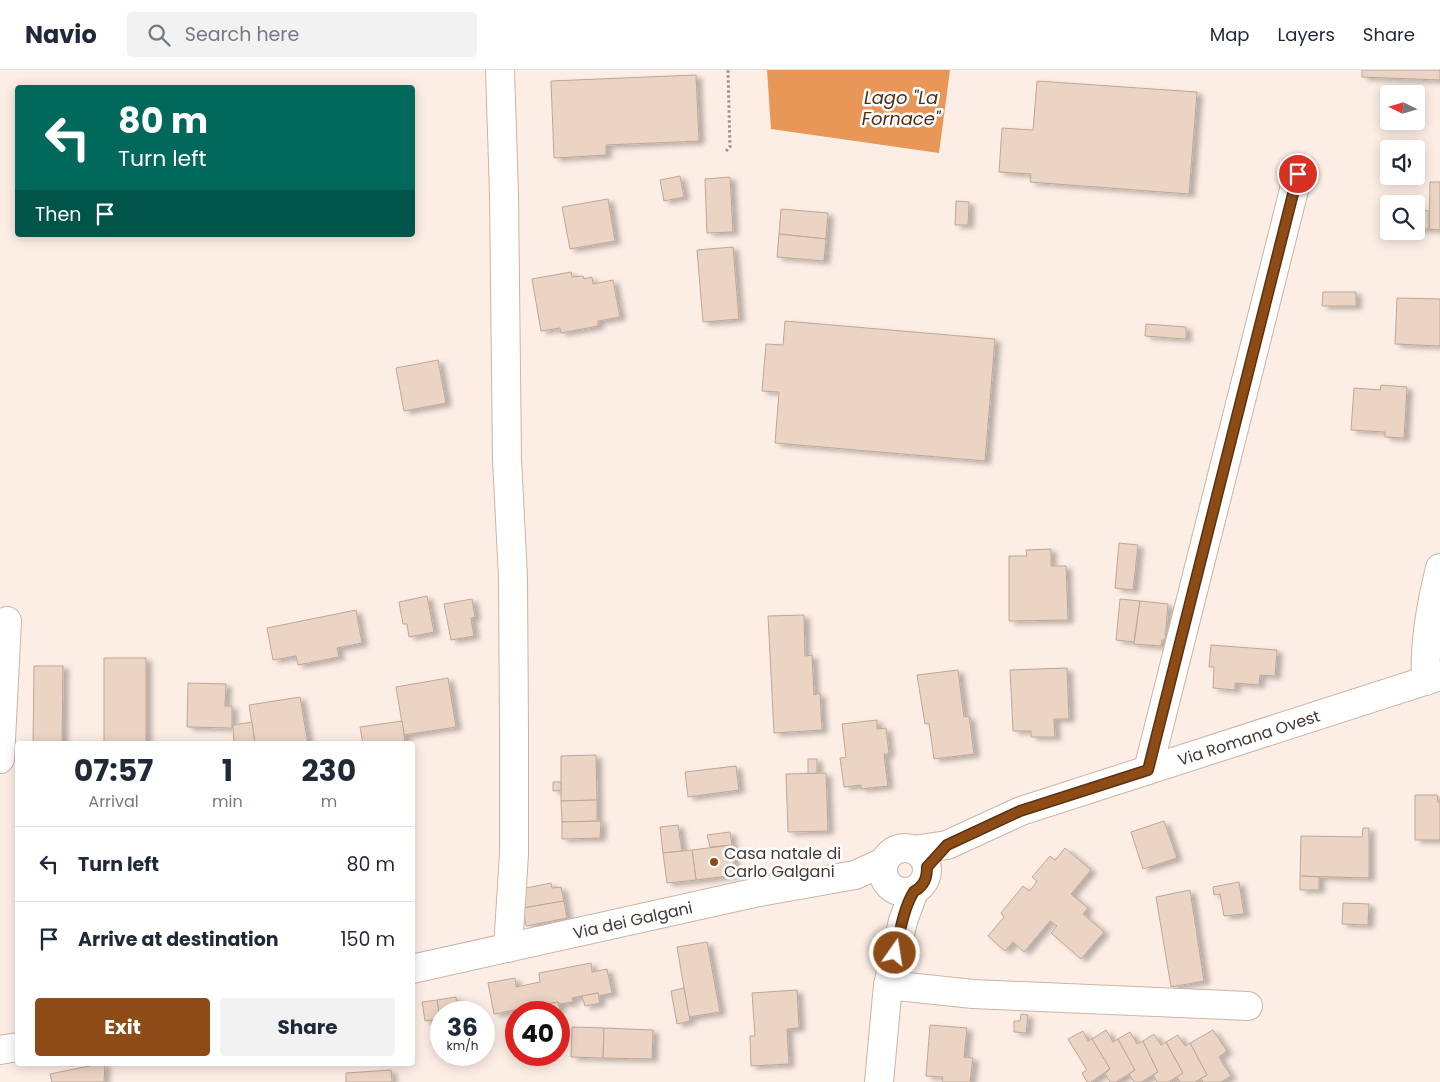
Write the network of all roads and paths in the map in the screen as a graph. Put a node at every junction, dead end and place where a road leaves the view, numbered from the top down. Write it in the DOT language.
graph roads {
  1 [pos="500,70"];
  2 [pos="728,70"];
  3 [pos="726,152"];
  4 [pos="1298,174"];
  5 [pos="1440,568"];
  6 [pos="7,621"];
  7 [pos="1433,678"];
  8 [pos="0,759"];
  9 [pos="1148,770"];
  10 [pos="921,858"];
  11 [pos="893,880"];
  12 [pos="508,948"];
  13 [pos="415,968"];
  14 [pos="888,985"];
  15 [pos="1248,1006"];
  16 [pos="15,1048"];
  17 [pos="0,1050"];
  18 [pos="879,1082"];
  1 -- 12 [label="street"];
  2 -- 3 [label="path"];
  4 -- 9 [label="street"];
  5 -- 7 [label="street"];
  6 -- 8 [label="street"];
  7 -- 9 [label="street, Via Romana Ovest"];
  9 -- 10 [label="street, Via Romana Ovest"];
  10 -- 11 [label="street, Via Romana Ovest"];
  10 -- 11 [label="street"];
  11 -- 12 [label="street, Via dei Galgani"];
  11 -- 14 [label="street, Via Romana Ovest"];
  12 -- 13 [label="street, Via dei Galgani"];
  14 -- 15 [label="street"];
  14 -- 18 [label="street, Via Romana Ovest"];
  16 -- 17 [label="street"];
}
